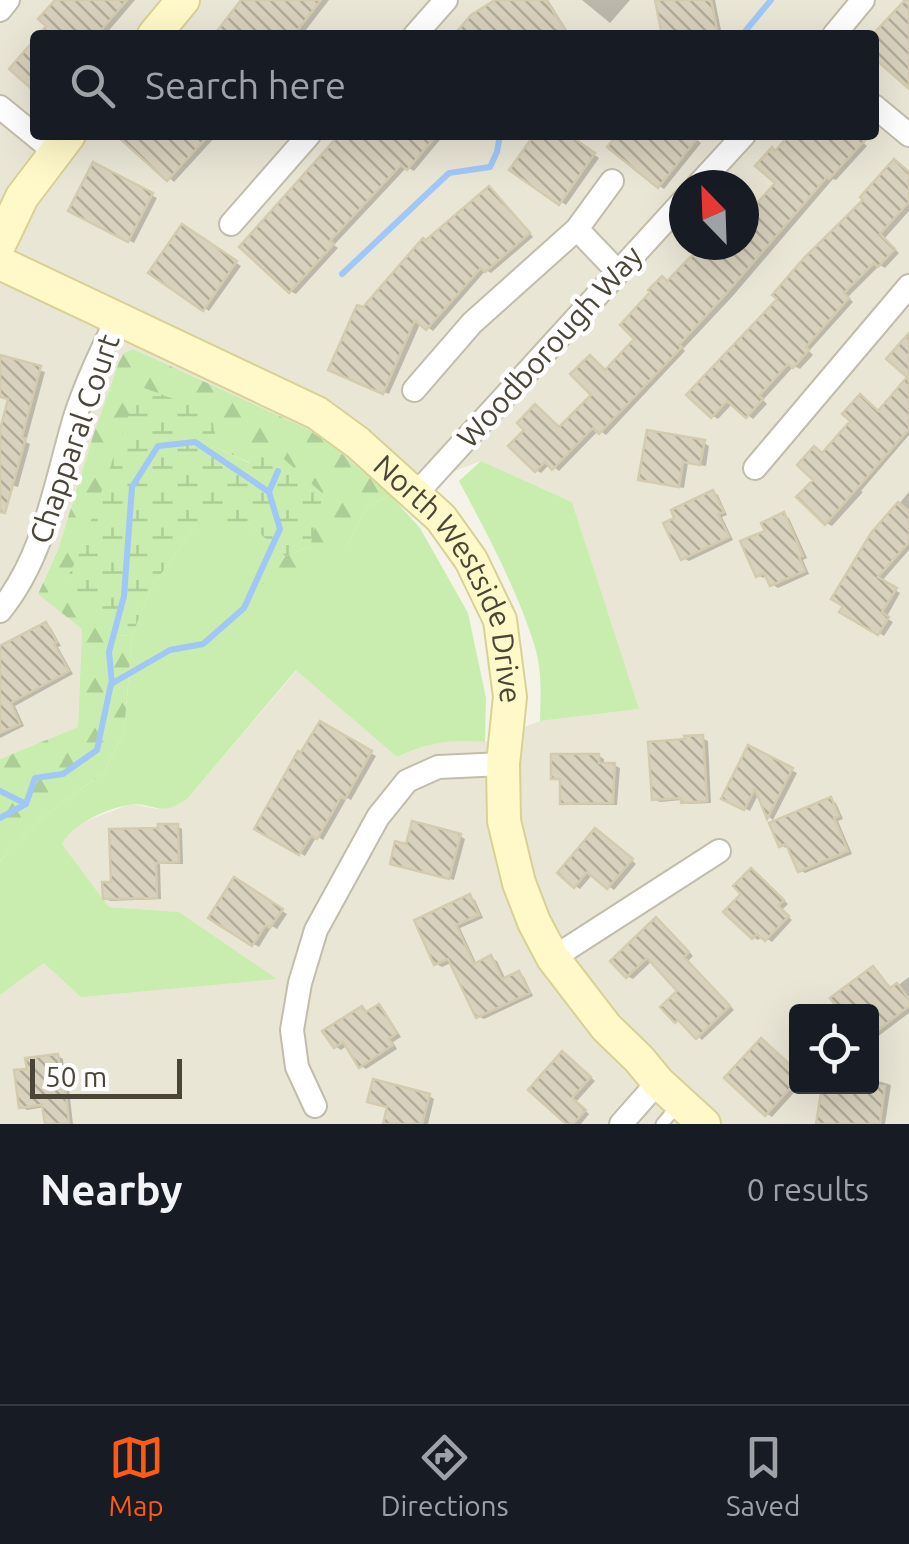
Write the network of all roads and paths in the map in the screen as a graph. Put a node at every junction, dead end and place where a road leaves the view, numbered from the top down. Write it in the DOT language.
graph roads {
  1 [pos="8,0"];
  2 [pos="183,0"];
  3 [pos="446,0"];
  4 [pos="864,0"];
  5 [pos="0,10"];
  6 [pos="158,30"];
  7 [pos="419,30"];
  8 [pos="838,30"];
  9 [pos="0,107"];
  10 [pos="879,110"];
  11 [pos="30,125"];
  12 [pos="909,135"];
  13 [pos="305,140"];
  14 [pos="739,140"];
  15 [pos="62,144"];
  16 [pos="712,170"];
  17 [pos="612,181"];
  18 [pos="669,216"];
  19 [pos="230,224"];
  20 [pos="577,229"];
  21 [pos="0,243"];
  22 [pos="0,263"];
  23 [pos="618,272"];
  24 [pos="909,286"];
  25 [pos="118,318"];
  26 [pos="414,390"];
  27 [pos="756,468"];
  28 [pos="416,494"];
  29 [pos="0,611"];
  30 [pos="503,764"];
  31 [pos="719,851"];
  32 [pos="553,958"];
  33 [pos="315,1106"];
  34 [pos="676,1108"];
  35 [pos="621,1124"];
  1 -- 5 [label="street"];
  2 -- 6 [label="street"];
  3 -- 7 [label="street"];
  4 -- 8 [label="street"];
  9 -- 11 [label="street"];
  10 -- 12 [label="street"];
  13 -- 19 [label="street"];
  14 -- 16 [label="street"];
  15 -- 21 [label="street"];
  17 -- 20 [label="street"];
  18 -- 23 [label="street, Woodborough Way"];
  20 -- 23 [label="street"];
  20 -- 26 [label="street"];
  22 -- 25 [label="street, North Westside Drive"];
  23 -- 28 [label="street, Woodborough Way"];
  24 -- 27 [label="street"];
  25 -- 28 [label="street, North Westside Drive"];
  25 -- 29 [label="street, Chapparal Court"];
  28 -- 30 [label="street, North Westside Drive"];
  30 -- 32 [label="street, North Westside Drive"];
  30 -- 33 [label="street"];
  31 -- 32 [label="street"];
  32 -- 34 [label="street, North Westside Drive"];
  34 -- 35 [label="street"];
}
